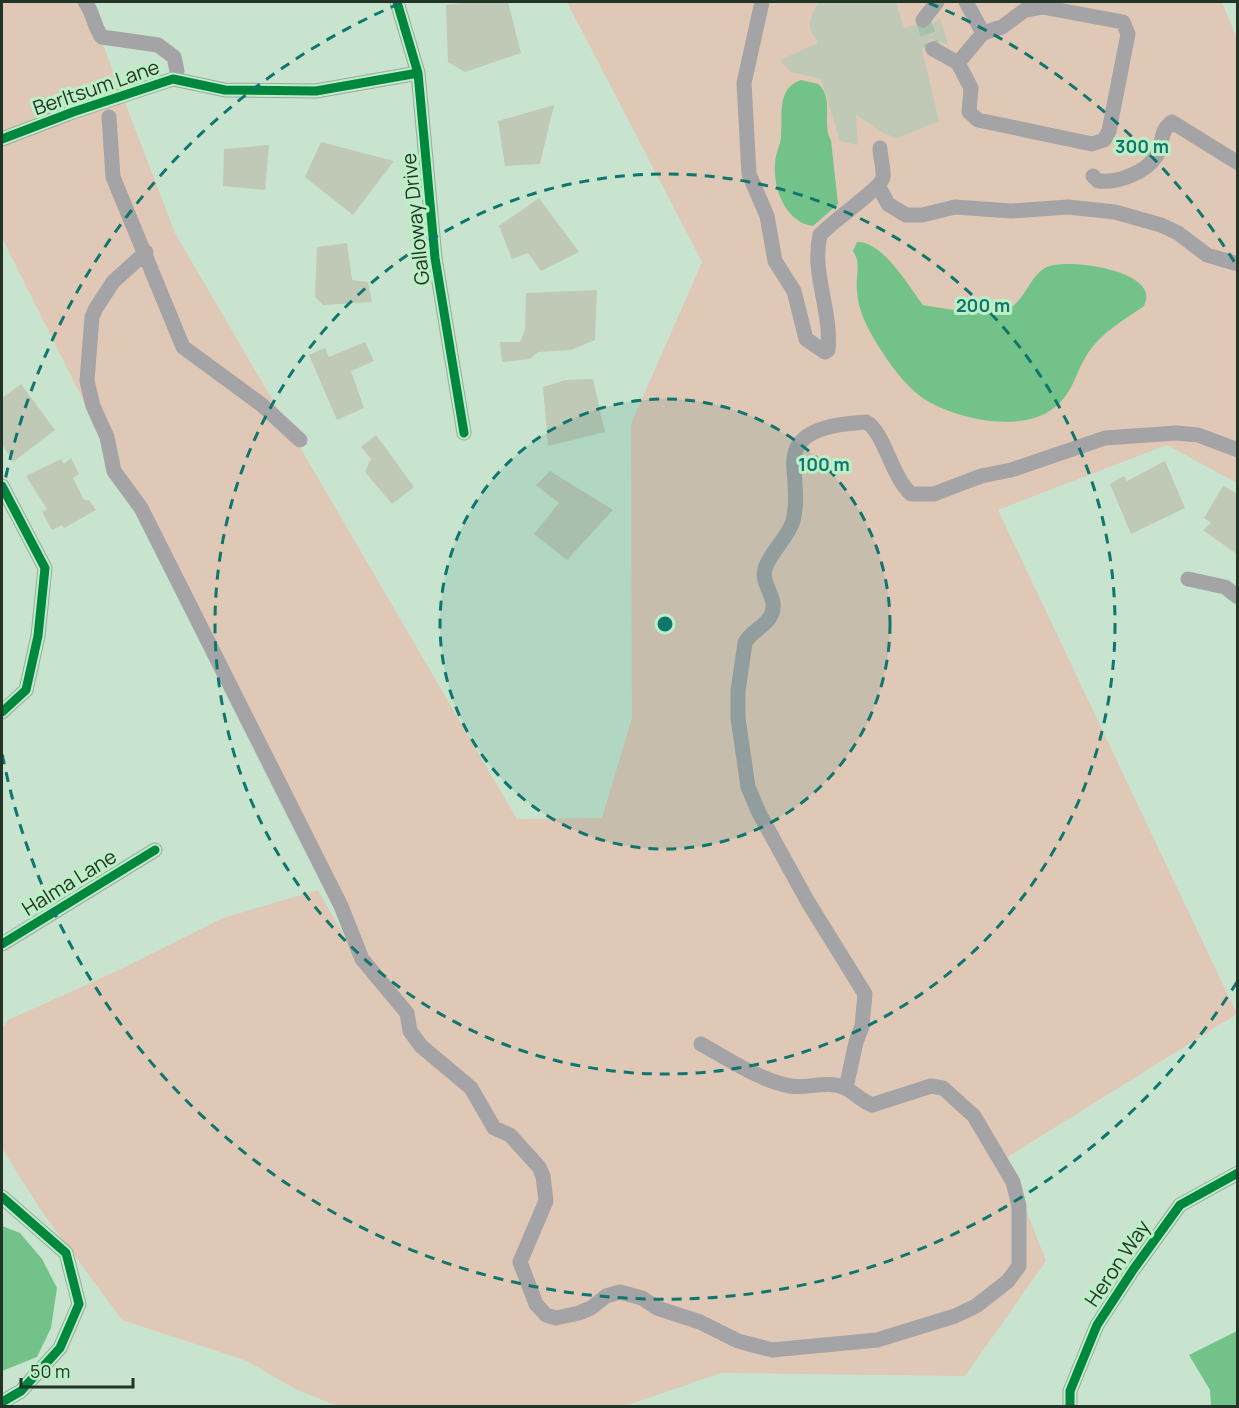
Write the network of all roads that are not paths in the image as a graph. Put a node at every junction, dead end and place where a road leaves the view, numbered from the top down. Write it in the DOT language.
graph roads {
  1 [pos="84,2"];
  2 [pos="397,2"];
  3 [pos="762,2"];
  4 [pos="937,2"];
  5 [pos="966,2"];
  6 [pos="923,20"];
  7 [pos="982,33"];
  8 [pos="933,49"];
  9 [pos="958,63"];
  10 [pos="177,71"];
  11 [pos="418,73"];
  12 [pos="109,117"];
  13 [pos="2,139"];
  14 [pos="880,148"];
  15 [pos="1238,163"];
  16 [pos="1094,176"];
  17 [pos="879,187"];
  18 [pos="146,252"];
  19 [pos="1238,264"];
  20 [pos="464,433"];
  21 [pos="300,440"];
  22 [pos="1238,450"];
  23 [pos="2,486"];
  24 [pos="1188,579"];
  25 [pos="1238,597"];
  26 [pos="2,712"];
  27 [pos="154,850"];
  28 [pos="2,944"];
  29 [pos="702,1044"];
  30 [pos="846,1088"];
  31 [pos="1238,1173"];
  32 [pos="2,1197"];
  33 [pos="2,1402"];
  34 [pos="1070,1407"];
  1 -- 10 [label="street"];
  2 -- 11 [label="street, Galloway Drive"];
  3 -- 17 [label="street"];
  4 -- 6 [label="street"];
  5 -- 7 [label="street"];
  7 -- 9 [label="street"];
  7 -- 9 [label="street"];
  8 -- 9 [label="street"];
  11 -- 13 [label="street, Berltsum Lane"];
  11 -- 20 [label="street, Galloway Drive"];
  12 -- 18 [label="street"];
  14 -- 17 [label="street"];
  15 -- 16 [label="street"];
  17 -- 19 [label="street"];
  18 -- 21 [label="street"];
  18 -- 30 [label="street"];
  22 -- 30 [label="street"];
  23 -- 26 [label="street"];
  24 -- 25 [label="street"];
  27 -- 28 [label="street, Halma Lane"];
  29 -- 30 [label="street"];
  31 -- 34 [label="street, Heron Way"];
  32 -- 33 [label="street"];
}
